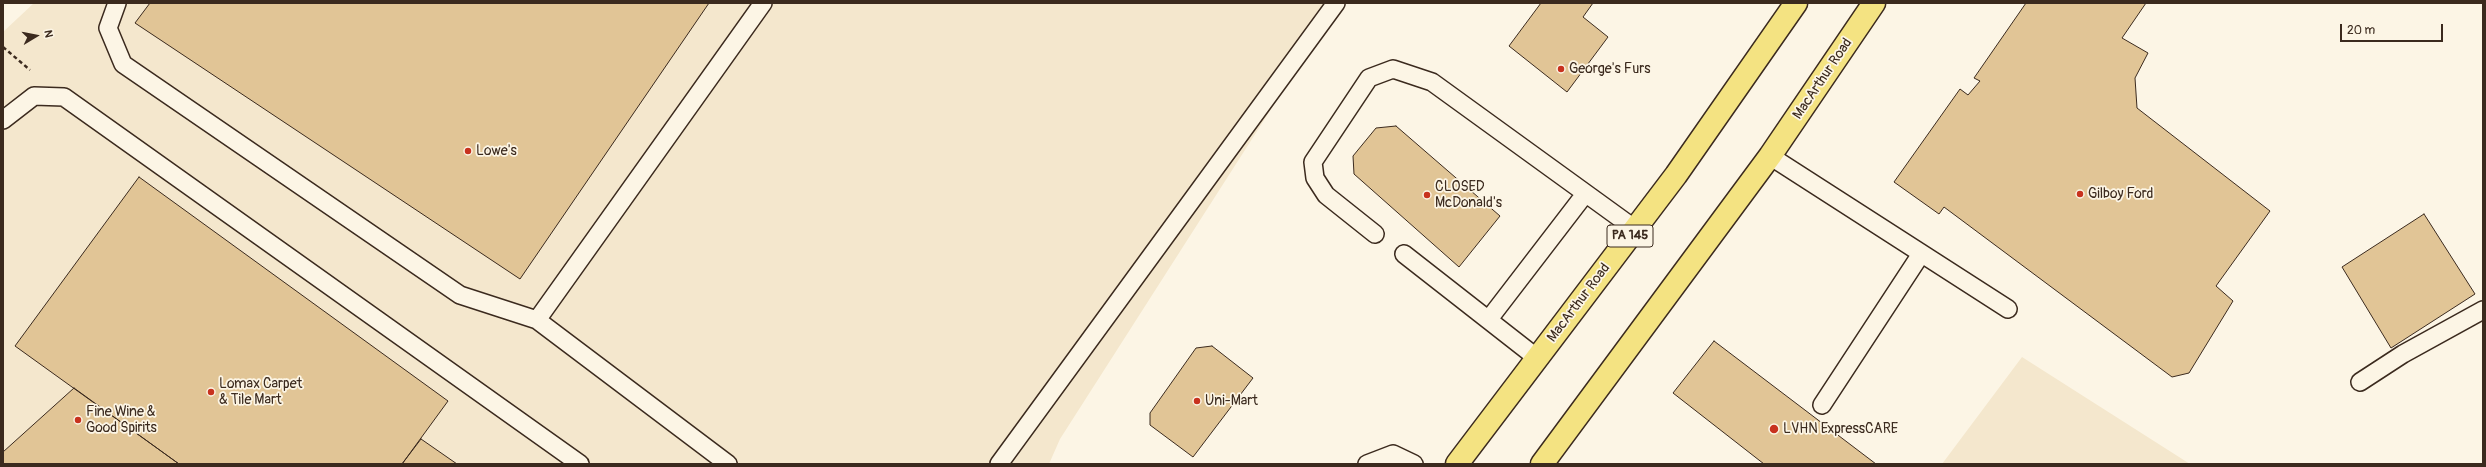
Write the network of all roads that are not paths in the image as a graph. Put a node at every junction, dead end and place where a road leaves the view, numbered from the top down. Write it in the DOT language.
graph roads {
  1 [pos="116,3"];
  2 [pos="763,3"];
  3 [pos="1336,3"];
  4 [pos="1796,3"];
  5 [pos="1874,3"];
  6 [pos="3,120"];
  7 [pos="1770,156"];
  8 [pos="1585,194"];
  9 [pos="1635,229"];
  10 [pos="1375,234"];
  11 [pos="1404,254"];
  12 [pos="1921,254"];
  13 [pos="2008,309"];
  14 [pos="2483,310"];
  15 [pos="1489,319"];
  16 [pos="537,320"];
  17 [pos="1537,358"];
  18 [pos="2360,382"];
  19 [pos="1822,405"];
  20 [pos="580,464"];
  21 [pos="728,464"];
  22 [pos="999,464"];
  23 [pos="1367,464"];
  24 [pos="1414,464"];
  25 [pos="1458,464"];
  26 [pos="1542,464"];
  1 -- 16 [label="lane"];
  2 -- 16 [label="lane"];
  3 -- 22 [label="lane"];
  4 -- 9 [label="highway, MacArthur Road / PA 145"];
  5 -- 7 [label="highway, MacArthur Road"];
  6 -- 20 [label="lane"];
  7 -- 12 [label="lane"];
  7 -- 26 [label="highway, MacArthur Road"];
  8 -- 9 [label="lane"];
  8 -- 10 [label="lane"];
  8 -- 15 [label="lane"];
  9 -- 17 [label="highway, MacArthur Road / PA 145"];
  11 -- 15 [label="lane"];
  12 -- 13 [label="lane"];
  12 -- 19 [label="lane"];
  14 -- 18 [label="lane"];
  15 -- 17 [label="lane"];
  16 -- 21 [label="lane"];
  17 -- 25 [label="highway, MacArthur Road / PA 145"];
  23 -- 24 [label="lane"];
}
